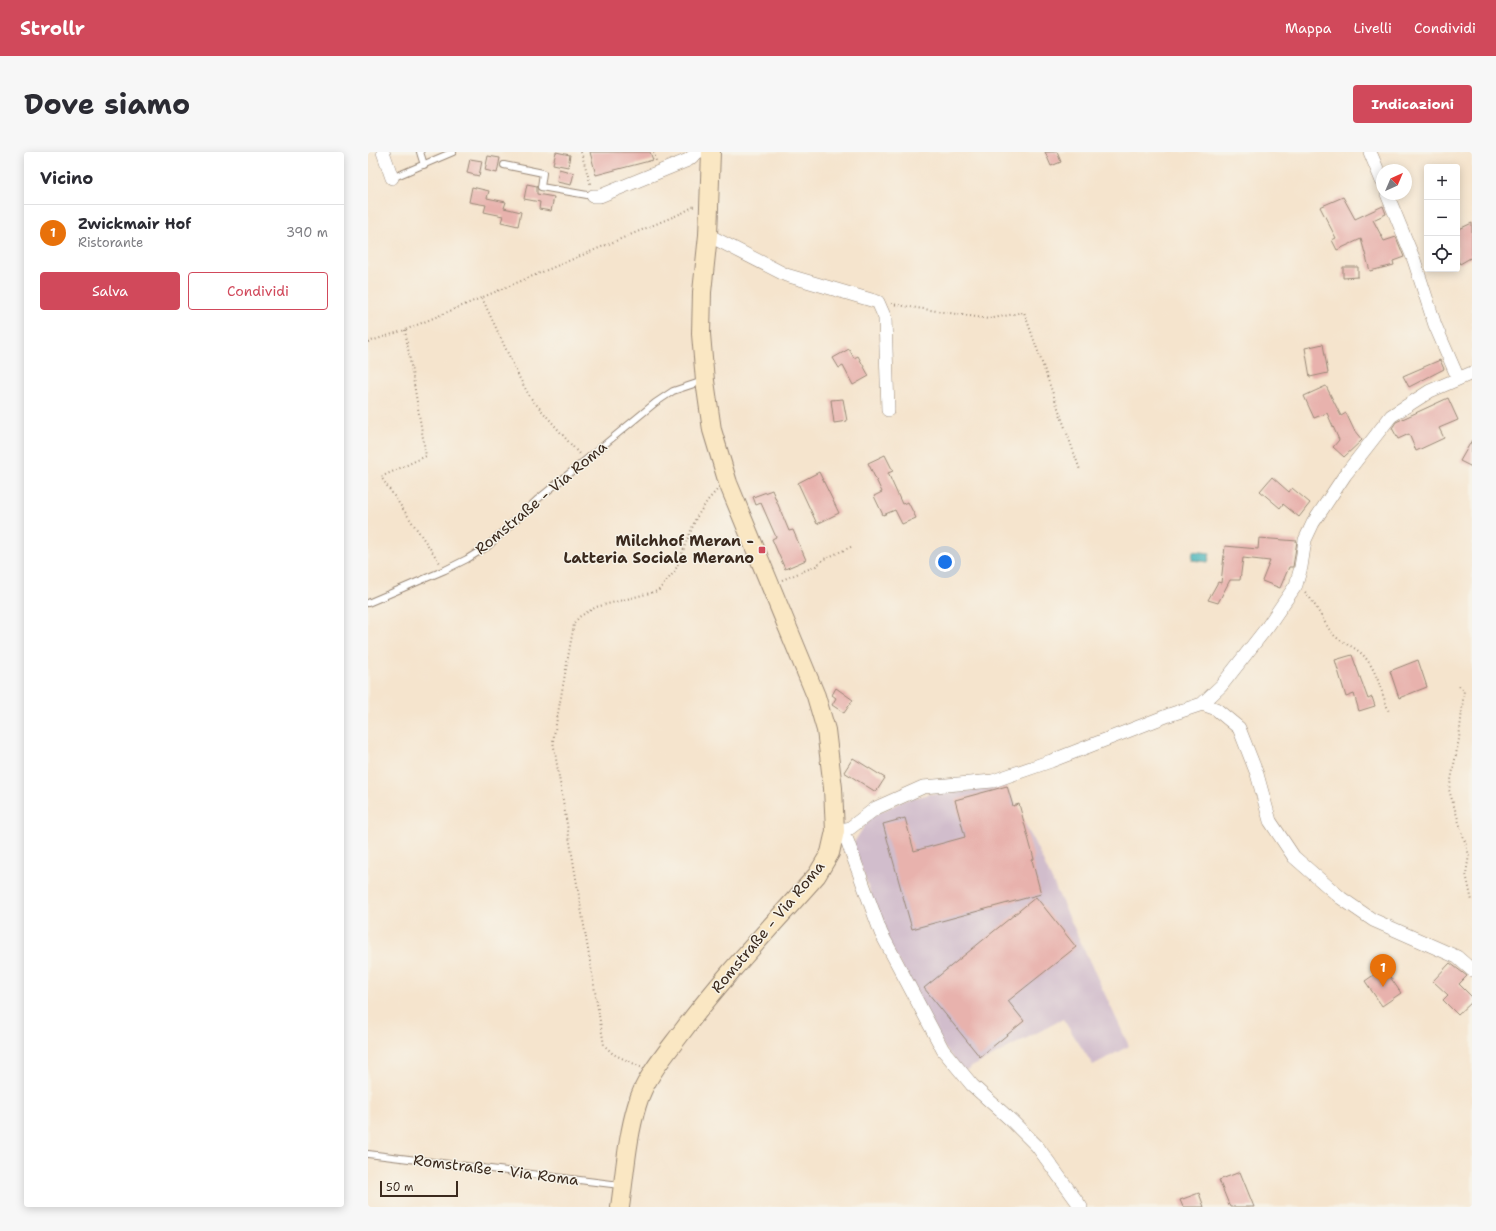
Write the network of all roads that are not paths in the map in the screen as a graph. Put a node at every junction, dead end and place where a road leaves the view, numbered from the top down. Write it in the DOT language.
graph roads {
  1 [pos="383,152"];
  2 [pos="420,152"];
  3 [pos="453,152"];
  4 [pos="698,152"];
  5 [pos="710,152"];
  6 [pos="1370,152"];
  7 [pos="424,165"];
  8 [pos="504,165"];
  9 [pos="1376,166"];
  10 [pos="392,178"];
  11 [pos="593,196"];
  12 [pos="1389,200"];
  13 [pos="708,235"];
  14 [pos="1472,373"];
  15 [pos="1458,378"];
  16 [pos="705,380"];
  17 [pos="888,410"];
  18 [pos="368,603"];
  19 [pos="1202,704"];
  20 [pos="835,831"];
  21 [pos="1472,970"];
  22 [pos="368,1154"];
  23 [pos="623,1186"];
  24 [pos="620,1207"];
  25 [pos="1081,1207"];
  1 -- 10 [label="street"];
  2 -- 7 [label="lane"];
  3 -- 7 [label="lane"];
  4 -- 11 [label="street"];
  5 -- 13 [label="street, Romstraße - Via Roma"];
  6 -- 9 [label="street"];
  7 -- 10 [label="lane"];
  8 -- 11 [label="lane"];
  12 -- 15 [label="street"];
  13 -- 16 [label="street, Romstraße - Via Roma"];
  13 -- 17 [label="street"];
  14 -- 15 [label="street"];
  15 -- 19 [label="street"];
  16 -- 18 [label="lane, Romstraße - Via Roma"];
  16 -- 20 [label="street, Romstraße - Via Roma"];
  19 -- 20 [label="street"];
  19 -- 21 [label="street"];
  20 -- 23 [label="street, Romstraße - Via Roma"];
  20 -- 25 [label="street"];
  22 -- 23 [label="lane, Romstraße - Via Roma"];
  23 -- 24 [label="street, Romstraße - Via Roma"];
}
